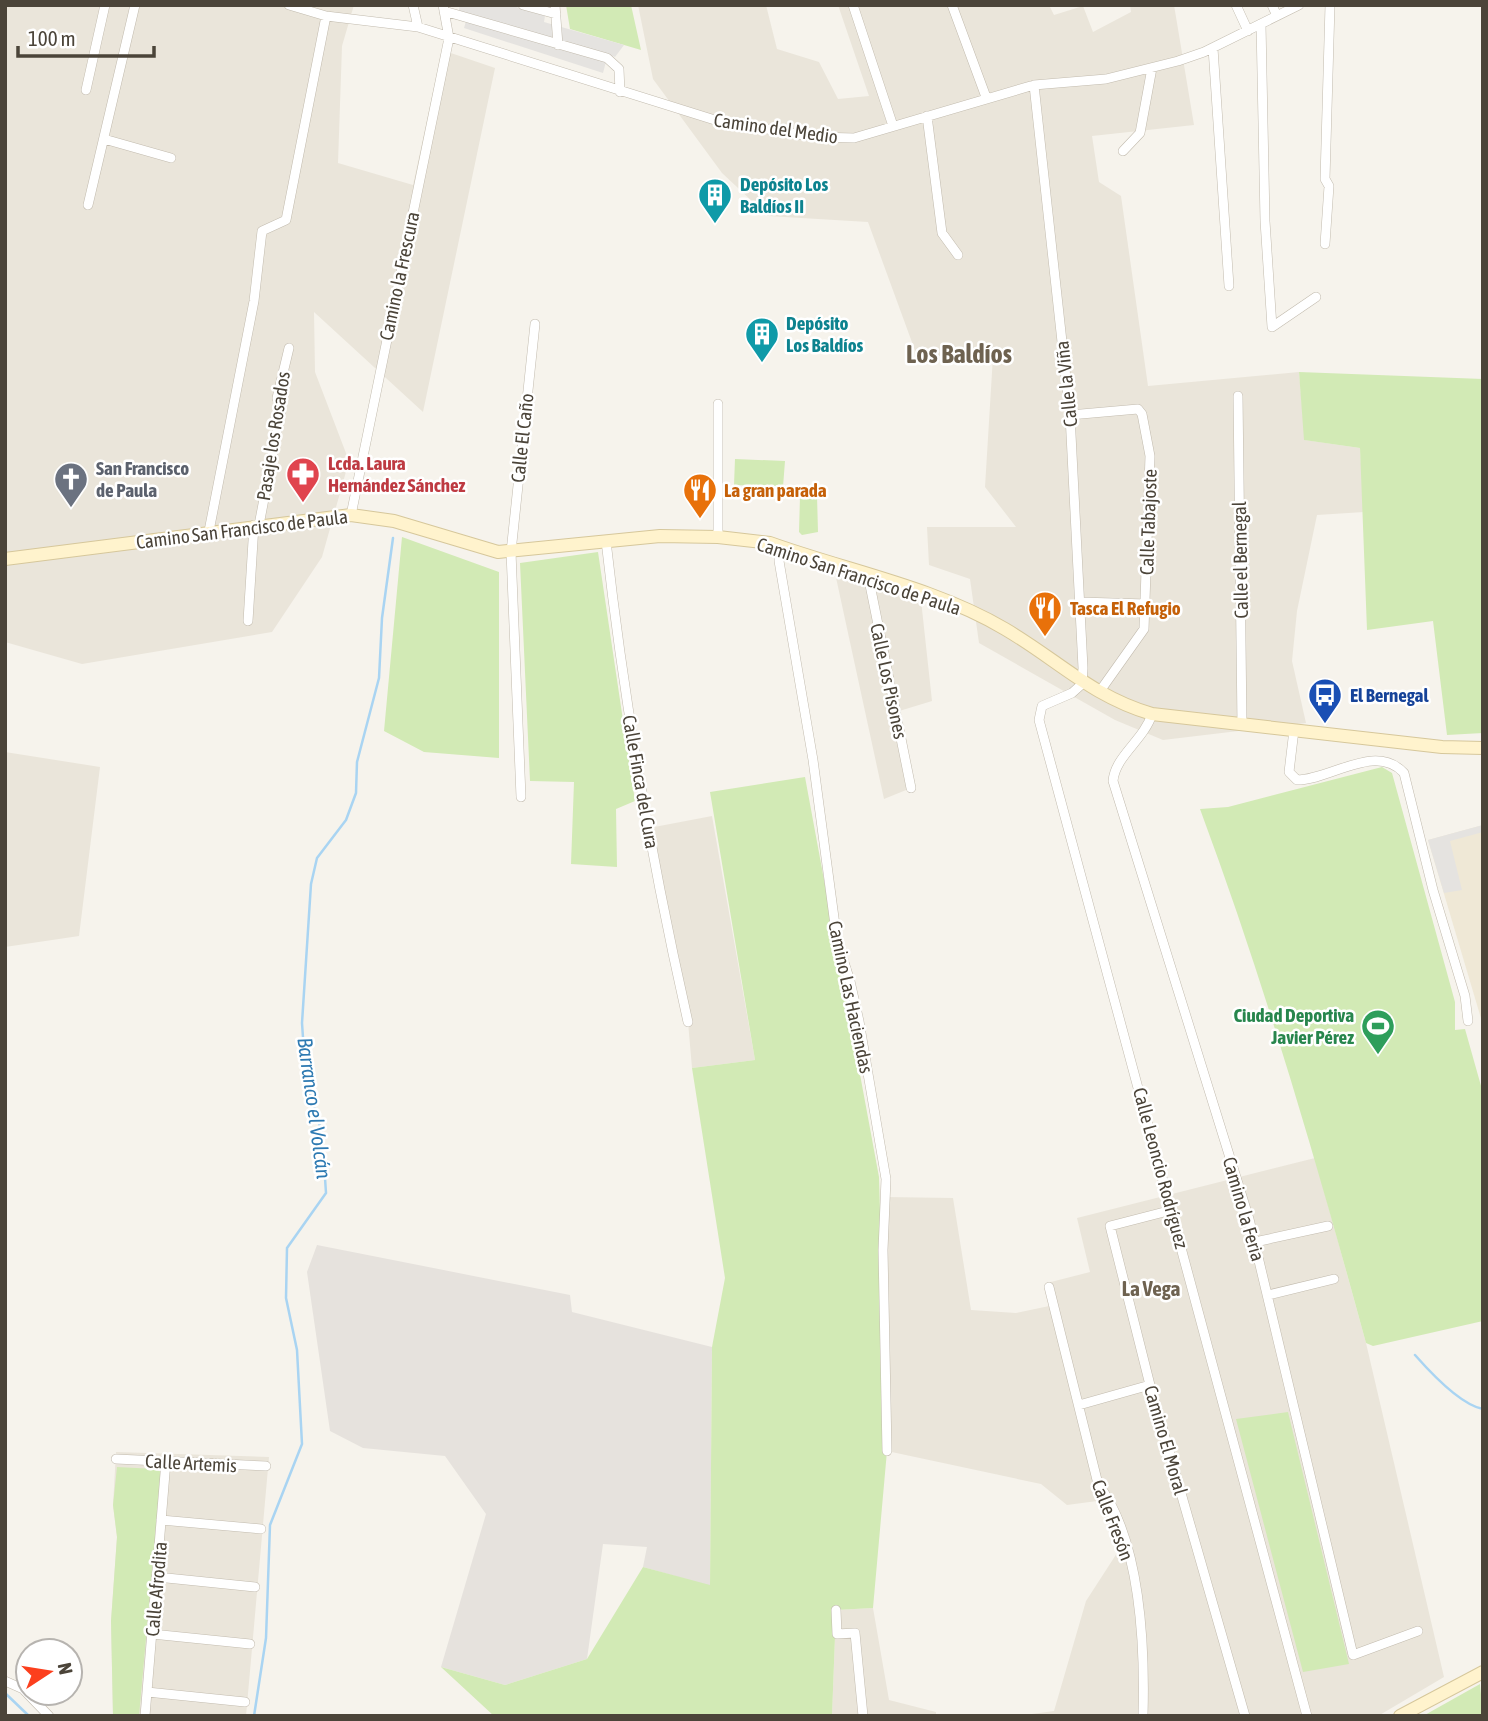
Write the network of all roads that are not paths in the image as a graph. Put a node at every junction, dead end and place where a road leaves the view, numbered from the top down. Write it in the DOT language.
graph roads {
  1 [pos="104,5"];
  2 [pos="135,5"];
  3 [pos="289,5"];
  4 [pos="413,5"];
  5 [pos="523,5"];
  6 [pos="853,5"];
  7 [pos="952,5"];
  8 [pos="1236,5"];
  9 [pos="1272,5"];
  10 [pos="1299,5"];
  11 [pos="1330,5"];
  12 [pos="443,8"];
  13 [pos="555,10"];
  14 [pos="326,16"];
  15 [pos="1277,16"];
  16 [pos="1261,24"];
  17 [pos="418,27"];
  18 [pos="1248,31"];
  19 [pos="449,38"];
  20 [pos="558,45"];
  21 [pos="1213,48"];
  22 [pos="1152,68"];
  23 [pos="1034,85"];
  24 [pos="86,90"];
  25 [pos="620,92"];
  26 [pos="986,97"];
  27 [pos="928,116"];
  28 [pos="893,127"];
  29 [pos="104,139"];
  30 [pos="1123,151"];
  31 [pos="171,158"];
  32 [pos="88,205"];
  33 [pos="1325,244"];
  34 [pos="958,256"];
  35 [pos="1229,286"];
  36 [pos="1316,297"];
  37 [pos="535,324"];
  38 [pos="289,348"];
  39 [pos="1238,396"];
  40 [pos="718,404"];
  41 [pos="1069,415"];
  42 [pos="351,515"];
  43 [pos="256,525"];
  44 [pos="209,531"];
  45 [pos="718,537"];
  46 [pos="606,541"];
  47 [pos="779,547"];
  48 [pos="511,552"];
  49 [pos="5,559"];
  50 [pos="868,575"];
  51 [pos="1080,602"];
  52 [pos="1146,604"];
  53 [pos="248,621"];
  54 [pos="1082,684"];
  55 [pos="1100,691"];
  56 [pos="1153,714"];
  57 [pos="1242,724"];
  58 [pos="1294,730"];
  59 [pos="1483,748"];
  60 [pos="911,788"];
  61 [pos="521,797"];
  62 [pos="1468,1020"];
  63 [pos="688,1022"];
  64 [pos="1172,1210"];
  65 [pos="1328,1226"];
  66 [pos="1255,1242"];
  67 [pos="1334,1279"];
  68 [pos="1049,1287"];
  69 [pos="1268,1295"];
  70 [pos="1150,1385"];
  71 [pos="1079,1405"];
  72 [pos="887,1451"];
  73 [pos="117,1459"];
  74 [pos="166,1461"];
  75 [pos="266,1466"];
  76 [pos="162,1520"];
  77 [pos="261,1528"];
  78 [pos="157,1577"];
  79 [pos="256,1587"];
  80 [pos="836,1610"];
  81 [pos="1418,1631"];
  82 [pos="152,1634"];
  83 [pos="250,1644"];
  84 [pos="1483,1672"];
  85 [pos="5,1681"];
  86 [pos="148,1692"];
  87 [pos="245,1702"];
  88 [pos="49,1716"];
  89 [pos="145,1716"];
  90 [pos="863,1716"];
  91 [pos="1143,1716"];
  92 [pos="1245,1716"];
  93 [pos="1307,1716"];
  94 [pos="1400,1716"];
  1 -- 24 [label="street"];
  2 -- 29 [label="street"];
  3 -- 14 [label="street, Camino del Medio"];
  4 -- 17 [label="street"];
  5 -- 13 [label="street"];
  6 -- 28 [label="street"];
  7 -- 26 [label="street"];
  8 -- 18 [label="street"];
  9 -- 15 [label="street"];
  10 -- 15 [label="street, Camino del Medio"];
  11 -- 33 [label="street"];
  12 -- 19 [label="street"];
  12 -- 20 [label="street"];
  13 -- 20 [label="street"];
  14 -- 17 [label="street, Camino del Medio"];
  14 -- 44 [label="street"];
  15 -- 16 [label="street, Camino del Medio"];
  16 -- 18 [label="street, Camino del Medio"];
  16 -- 36 [label="street"];
  17 -- 19 [label="street, Camino del Medio"];
  18 -- 21 [label="street, Camino del Medio"];
  19 -- 25 [label="street, Camino del Medio"];
  19 -- 42 [label="street, Camino la Frescura"];
  20 -- 25 [label="street"];
  21 -- 22 [label="street, Camino del Medio"];
  21 -- 35 [label="street"];
  22 -- 23 [label="street, Camino del Medio"];
  22 -- 30 [label="street"];
  23 -- 26 [label="street, Camino del Medio"];
  23 -- 41 [label="street, Calle la Viña"];
  25 -- 28 [label="street, Camino del Medio"];
  26 -- 27 [label="street, Camino del Medio"];
  27 -- 28 [label="street, Camino del Medio"];
  27 -- 34 [label="street"];
  29 -- 31 [label="street"];
  29 -- 32 [label="street"];
  37 -- 48 [label="street, Calle El Caño"];
  38 -- 43 [label="street, Pasaje los Rosados"];
  39 -- 57 [label="street, Calle el Bernegal"];
  40 -- 45 [label="street"];
  41 -- 51 [label="street, Calle la Viña"];
  41 -- 52 [label="street, Calle Tabajoste"];
  42 -- 43 [label="main road, Camino San Francisco de Paula"];
  42 -- 48 [label="main road, Camino San Francisco de Paula"];
  43 -- 44 [label="main road, Camino San Francisco de Paula"];
  43 -- 53 [label="street, Pasaje los Rosados"];
  44 -- 49 [label="main road, Camino San Francisco de Paula"];
  45 -- 46 [label="main road, Camino San Francisco de Paula"];
  45 -- 47 [label="main road, Camino San Francisco de Paula"];
  46 -- 48 [label="main road, Camino San Francisco de Paula"];
  46 -- 63 [label="street, Calle Finca del Cura"];
  47 -- 50 [label="main road, Camino San Francisco de Paula"];
  47 -- 72 [label="street, Camino Las Haciendas"];
  48 -- 61 [label="street, Calle El Caño"];
  50 -- 54 [label="main road, Camino San Francisco de Paula"];
  50 -- 60 [label="street, Calle Los Pisones"];
  51 -- 52 [label="street"];
  51 -- 54 [label="street, Calle la Viña"];
  52 -- 55 [label="street, Calle Tabajoste"];
  54 -- 55 [label="main road, Camino San Francisco de Paula"];
  54 -- 64 [label="street, Calle Leoncio Rodríguez"];
  55 -- 56 [label="main road, Camino San Francisco de Paula"];
  56 -- 57 [label="main road, Camino San Francisco de Paula"];
  56 -- 66 [label="street, Camino la Feria"];
  57 -- 58 [label="main road, Camino San Francisco de Paula"];
  58 -- 59 [label="main road, Camino San Francisco de Paula"];
  58 -- 62 [label="street"];
  64 -- 70 [label="street, Camino El Moral"];
  64 -- 93 [label="street, Calle Leoncio Rodríguez"];
  65 -- 66 [label="street"];
  66 -- 69 [label="street, Camino la Feria"];
  67 -- 69 [label="street"];
  68 -- 71 [label="street, Calle Fresón"];
  69 -- 81 [label="street, Camino la Feria"];
  70 -- 71 [label="street"];
  70 -- 92 [label="street, Camino El Moral"];
  71 -- 91 [label="street, Calle Fresón"];
  73 -- 74 [label="street, Calle Artemis"];
  74 -- 75 [label="street, Calle Artemis"];
  74 -- 76 [label="street, Calle Afrodita"];
  76 -- 77 [label="street"];
  76 -- 78 [label="street, Calle Afrodita"];
  78 -- 79 [label="street"];
  78 -- 82 [label="street, Calle Afrodita"];
  80 -- 90 [label="street"];
  82 -- 83 [label="street"];
  82 -- 86 [label="street, Calle Afrodita"];
  84 -- 94 [label="main road"];
  85 -- 88 [label="street"];
  86 -- 87 [label="street"];
  86 -- 89 [label="street, Calle Afrodita"];
}
